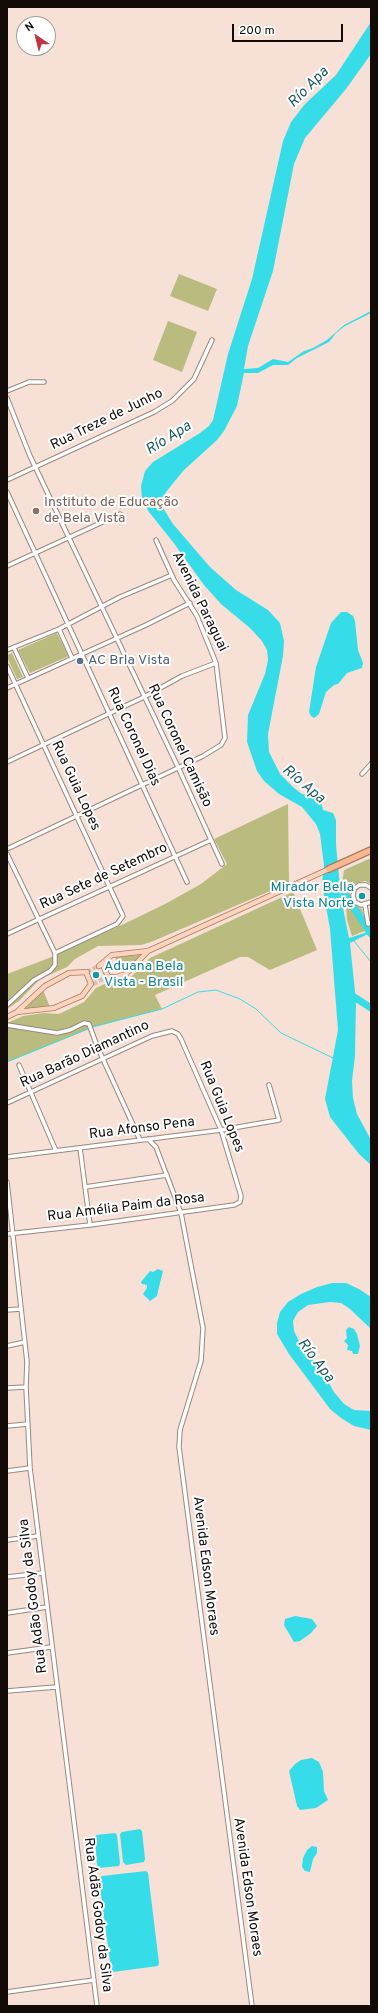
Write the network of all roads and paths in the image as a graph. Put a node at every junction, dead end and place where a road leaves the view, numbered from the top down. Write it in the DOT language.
graph roads {
  1 [pos="212,340"];
  2 [pos="44,382"];
  3 [pos="7,391"];
  4 [pos="7,398"];
  5 [pos="35,466"];
  6 [pos="7,480"];
  7 [pos="7,492"];
  8 [pos="120,514"];
  9 [pos="69,538"];
  10 [pos="156,540"];
  11 [pos="36,553"];
  12 [pos="7,566"];
  13 [pos="172,575"];
  14 [pos="190,603"];
  15 [pos="101,608"];
  16 [pos="69,624"];
  17 [pos="59,629"];
  18 [pos="116,638"];
  19 [pos="14,648"];
  20 [pos="7,650"];
  21 [pos="82,654"];
  22 [pos="72,658"];
  23 [pos="216,663"];
  24 [pos="7,666"];
  25 [pos="28,678"];
  26 [pos="16,684"];
  27 [pos="7,688"];
  28 [pos="144,697"];
  29 [pos="110,713"];
  30 [pos="44,744"];
  31 [pos="7,762"];
  32 [pos="371,764"];
  33 [pos="178,767"];
  34 [pos="362,774"];
  35 [pos="142,784"];
  36 [pos="76,816"];
  37 [pos="211,840"];
  38 [pos="7,849"];
  39 [pos="371,850"];
  40 [pos="7,854"];
  41 [pos="175,856"];
  42 [pos="222,864"];
  43 [pos="329,870"];
  44 [pos="187,882"];
  45 [pos="110,886"];
  46 [pos="371,888"];
  47 [pos="371,902"];
  48 [pos="365,905"];
  49 [pos="37,920"];
  50 [pos="371,923"];
  51 [pos="7,934"];
  52 [pos="148,951"];
  53 [pos="54,953"];
  54 [pos="7,1005"];
  55 [pos="17,1012"];
  56 [pos="7,1017"];
  57 [pos="7,1025"];
  58 [pos="172,1031"];
  59 [pos="103,1059"];
  60 [pos="19,1065"];
  61 [pos="269,1085"];
  62 [pos="30,1092"];
  63 [pos="7,1103"];
  64 [pos="221,1130"];
  65 [pos="148,1139"];
  66 [pos="140,1140"];
  67 [pos="80,1148"];
  68 [pos="56,1150"];
  69 [pos="7,1157"];
  70 [pos="167,1175"];
  71 [pos="7,1182"];
  72 [pos="85,1186"];
  73 [pos="241,1196"];
  74 [pos="181,1213"];
  75 [pos="90,1225"];
  76 [pos="14,1233"];
  77 [pos="7,1234"];
  78 [pos="21,1309"];
  79 [pos="7,1310"];
  80 [pos="25,1342"];
  81 [pos="7,1346"];
  82 [pos="26,1387"];
  83 [pos="7,1388"];
  84 [pos="28,1424"];
  85 [pos="7,1426"];
  86 [pos="30,1468"];
  87 [pos="7,1471"];
  88 [pos="38,1536"];
  89 [pos="7,1540"];
  90 [pos="43,1573"];
  91 [pos="7,1577"];
  92 [pos="47,1607"];
  93 [pos="7,1613"];
  94 [pos="52,1647"];
  95 [pos="7,1653"];
  96 [pos="56,1687"];
  97 [pos="7,1691"];
  98 [pos="94,1980"];
  99 [pos="7,1992"];
  100 [pos="97,2006"];
  101 [pos="252,2006"];
  1 -- 5 [label="street, Rua Treze de Junho"];
  2 -- 3 [label="street"];
  4 -- 5 [label="street, Rua Coronel Camisão"];
  5 -- 6 [label="street, Rua Treze de Junho"];
  5 -- 9 [label="street, Rua Coronel Camisão"];
  7 -- 11 [label="street, Rua Coronel Dias"];
  8 -- 9 [label="street"];
  9 -- 11 [label="street"];
  9 -- 15 [label="street, Rua Coronel Camisão"];
  10 -- 13 [label="street, Avenida Paraguai"];
  11 -- 12 [label="street"];
  11 -- 16 [label="street, Rua Coronel Dias"];
  13 -- 14 [label="street, Avenida Paraguai"];
  13 -- 15 [label="street"];
  14 -- 18 [label="street"];
  14 -- 23 [label="street, Avenida Paraguai"];
  15 -- 16 [label="street"];
  15 -- 18 [label="street, Rua Coronel Camisão"];
  16 -- 17 [label="street"];
  16 -- 21 [label="street, Rua Coronel Dias"];
  17 -- 19 [label="street"];
  17 -- 22 [label="street"];
  18 -- 21 [label="street"];
  18 -- 28 [label="street, Rua Coronel Camisão"];
  19 -- 20 [label="street"];
  19 -- 25 [label="street"];
  21 -- 22 [label="street"];
  21 -- 29 [label="street, Rua Coronel Dias"];
  22 -- 25 [label="street"];
  23 -- 28 [label="street"];
  23 -- 33 [label="street, Avenida Paraguai"];
  24 -- 26 [label="street, Rua Guia Lopes"];
  25 -- 26 [label="street"];
  26 -- 27 [label="street"];
  26 -- 30 [label="street, Rua Guia Lopes"];
  28 -- 29 [label="street"];
  28 -- 33 [label="street, Rua Coronel Camisão"];
  29 -- 30 [label="street"];
  29 -- 35 [label="street, Rua Coronel Dias"];
  30 -- 31 [label="street"];
  30 -- 36 [label="street, Rua Guia Lopes"];
  32 -- 34 [label="street"];
  33 -- 35 [label="street"];
  33 -- 37 [label="street, Rua Coronel Camisão"];
  35 -- 36 [label="street"];
  35 -- 41 [label="street, Rua Coronel Dias"];
  36 -- 38 [label="street"];
  36 -- 45 [label="street, Rua Guia Lopes"];
  37 -- 41 [label="street, Rua Sete de Setembro"];
  37 -- 42 [label="street, Rua Coronel Camisão"];
  39 -- 43 [label="highway"];
  40 -- 49 [label="street"];
  41 -- 44 [label="street, Rua Coronel Dias"];
  41 -- 45 [label="street, Rua Sete de Setembro"];
  43 -- 52 [label="main road"];
  45 -- 49 [label="street, Rua Sete de Setembro"];
  45 -- 53 [label="street, Rua Guia Lopes"];
  46 -- 48 [label="street"];
  47 -- 48 [label="street"];
  48 -- 50 [label="street"];
  49 -- 51 [label="street, Rua Sete de Setembro"];
  49 -- 53 [label="street"];
  52 -- 52 [label="main road"];
  53 -- 54 [label="street"];
  55 -- 55 [label="main road"];
  55 -- 56 [label="main road"];
  57 -- 59 [label="street"];
  58 -- 59 [label="street, Rua Barão Diamantino"];
  58 -- 64 [label="street, Rua Guia Lopes"];
  59 -- 62 [label="street, Rua Barão Diamantino"];
  59 -- 66 [label="street"];
  60 -- 62 [label="street"];
  61 -- 64 [label="street, Rua Afonso Pena"];
  62 -- 63 [label="street, Rua Barão Diamantino"];
  62 -- 68 [label="street"];
  64 -- 65 [label="street, Rua Afonso Pena"];
  64 -- 73 [label="street, Rua Guia Lopes"];
  65 -- 66 [label="street, Rua Afonso Pena"];
  65 -- 70 [label="street, Avenida Edson Moraes"];
  66 -- 67 [label="street, Rua Afonso Pena"];
  67 -- 68 [label="street, Rua Afonso Pena"];
  67 -- 72 [label="street"];
  68 -- 69 [label="street, Rua Afonso Pena"];
  70 -- 72 [label="street"];
  70 -- 74 [label="street, Avenida Edson Moraes"];
  71 -- 76 [label="street, Rua Adão Godoy da Silva"];
  72 -- 75 [label="street"];
  73 -- 74 [label="street, Rua Amélia Paim da Rosa"];
  74 -- 75 [label="street, Rua Amélia Paim da Rosa"];
  74 -- 101 [label="street, Avenida Edson Moraes"];
  75 -- 76 [label="street, Rua Amélia Paim da Rosa"];
  76 -- 77 [label="street, Rua Amélia Paim da Rosa"];
  76 -- 78 [label="street, Rua Adão Godoy da Silva"];
  78 -- 79 [label="street"];
  78 -- 80 [label="street, Rua Adão Godoy da Silva"];
  80 -- 81 [label="street"];
  80 -- 82 [label="street, Rua Adão Godoy da Silva"];
  82 -- 83 [label="street"];
  82 -- 84 [label="street, Rua Adão Godoy da Silva"];
  84 -- 85 [label="street"];
  84 -- 86 [label="street, Rua Adão Godoy da Silva"];
  86 -- 87 [label="street"];
  86 -- 88 [label="street, Rua Adão Godoy da Silva"];
  88 -- 89 [label="street"];
  88 -- 90 [label="street, Rua Adão Godoy da Silva"];
  90 -- 91 [label="street"];
  90 -- 92 [label="street, Rua Adão Godoy da Silva"];
  92 -- 93 [label="street"];
  92 -- 94 [label="street, Rua Adão Godoy da Silva"];
  94 -- 95 [label="street"];
  94 -- 96 [label="street, Rua Adão Godoy da Silva"];
  96 -- 97 [label="street"];
  96 -- 98 [label="street, Rua Adão Godoy da Silva"];
  98 -- 99 [label="street"];
  98 -- 100 [label="street, Rua Adão Godoy da Silva"];
}
